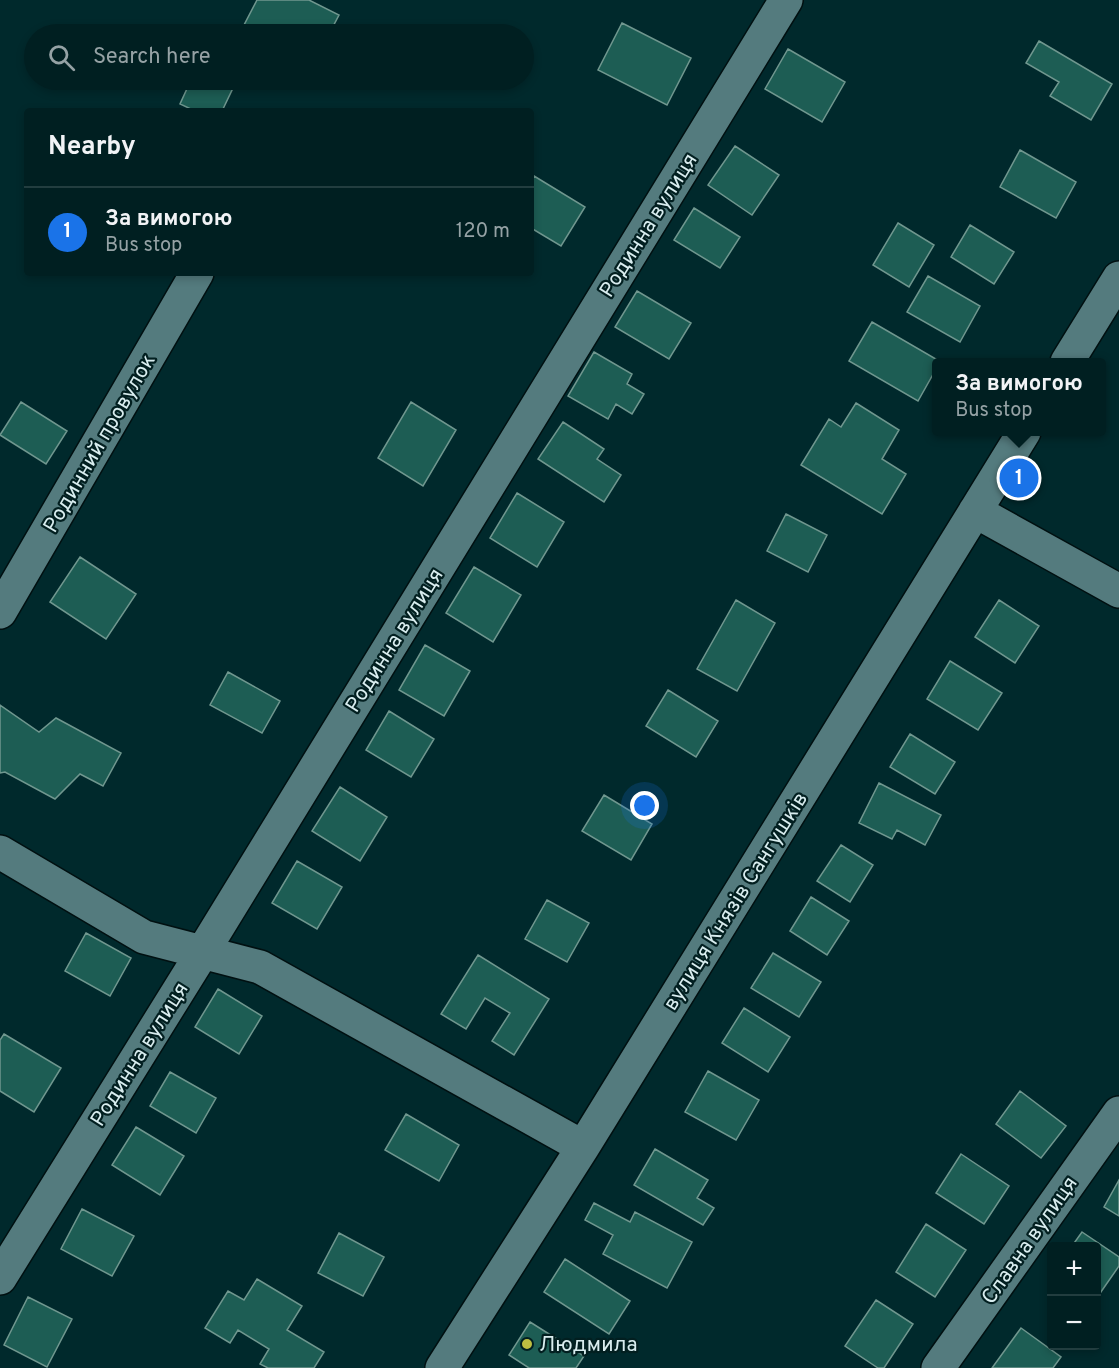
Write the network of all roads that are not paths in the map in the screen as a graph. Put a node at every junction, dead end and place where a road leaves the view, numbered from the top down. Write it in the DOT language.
graph roads {
  1 [pos="786,0"];
  2 [pos="195,276"];
  3 [pos="1119,278"];
  4 [pos="1070,358"];
  5 [pos="1022,436"];
  6 [pos="975,511"];
  7 [pos="1119,591"];
  8 [pos="0,612"];
  9 [pos="0,852"];
  10 [pos="202,953"];
  11 [pos="1119,1113"];
  12 [pos="583,1148"];
  13 [pos="0,1278"];
  14 [pos="442,1368"];
  15 [pos="938,1368"];
  1 -- 10 [label="street, Родинна вулиця"];
  2 -- 8 [label="street, Родинний провулок"];
  3 -- 4 [label="street"];
  5 -- 6 [label="street, вулиця Князів Сангушків"];
  6 -- 7 [label="street"];
  6 -- 12 [label="street, вулиця Князів Сангушків"];
  9 -- 10 [label="street"];
  10 -- 12 [label="street"];
  10 -- 13 [label="street, Родинна вулиця"];
  11 -- 15 [label="street, Славна вулиця"];
  12 -- 14 [label="street, вулиця Князів Сангушків"];
}
